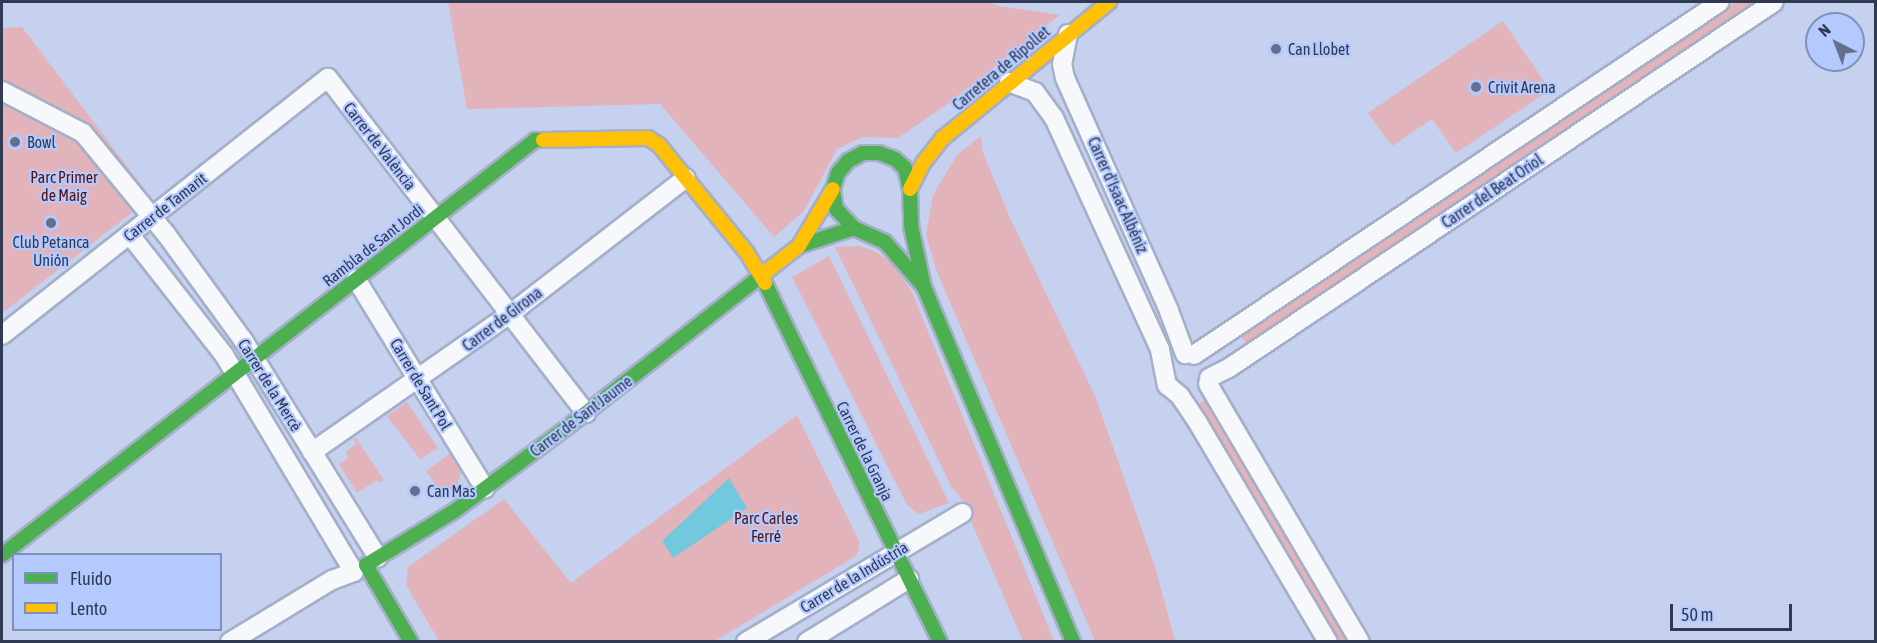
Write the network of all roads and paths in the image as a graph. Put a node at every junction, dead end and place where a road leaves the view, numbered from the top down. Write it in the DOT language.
graph roads {
  1 [pos="1109,2"];
  2 [pos="1720,2"];
  3 [pos="1774,2"];
  4 [pos="1068,34"];
  5 [pos="328,78"];
  6 [pos="1009,82"];
  7 [pos="2,91"];
  8 [pos="943,138"];
  9 [pos="895,159"];
  10 [pos="686,178"];
  11 [pos="833,189"];
  12 [pos="910,189"];
  13 [pos="909,208"];
  14 [pos="436,217"];
  15 [pos="152,218"];
  16 [pos="854,228"];
  17 [pos="870,233"];
  18 [pos="130,235"];
  19 [pos="799,246"];
  20 [pos="761,275"];
  21 [pos="356,279"];
  22 [pos="924,287"];
  23 [pos="510,314"];
  24 [pos="2,335"];
  25 [pos="1189,355"];
  26 [pos="253,359"];
  27 [pos="235,374"];
  28 [pos="1166,374"];
  29 [pos="419,380"];
  30 [pos="1208,381"];
  31 [pos="1180,396"];
  32 [pos="586,413"];
  33 [pos="312,452"];
  34 [pos="485,489"];
  35 [pos="962,513"];
  36 [pos="896,551"];
  37 [pos="2,555"];
  38 [pos="366,565"];
  39 [pos="909,579"];
  40 [pos="230,642"];
  41 [pos="246,642"];
  42 [pos="411,642"];
  43 [pos="746,642"];
  44 [pos="807,642"];
  45 [pos="939,642"];
  46 [pos="1072,642"];
  47 [pos="1328,642"];
  48 [pos="1360,642"];
  1 -- 4 [label="street, Carretera de Ripollet"];
  2 -- 25 [label="street, Carrer del Beat Oriol"];
  3 -- 30 [label="street, Carrer del Beat Oriol"];
  4 -- 6 [label="street, Carretera de Ripollet"];
  4 -- 25 [label="street, Carrer d'Isaac Albéniz"];
  5 -- 14 [label="street, Carrer de València"];
  5 -- 15 [label="street, Carrer de Tamarit"];
  6 -- 8 [label="street, Carretera de Ripollet"];
  6 -- 28 [label="street, Carrer d'Isaac Albéniz"];
  7 -- 15 [label="street, Carrer de la Mercè"];
  8 -- 9 [label="street, Carretera de Ripollet"];
  8 -- 12 [label="street, Carretera de Ripollet"];
  9 -- 11 [label="street"];
  9 -- 12 [label="street"];
  10 -- 14 [label="street, Rambla de Sant Jordi"];
  10 -- 20 [label="street, Rambla de Sant Jordi"];
  10 -- 23 [label="street, Carrer de Girona"];
  11 -- 16 [label="street"];
  11 -- 19 [label="street, Carrer de Sant Jaume"];
  12 -- 13 [label="street"];
  13 -- 17 [label="street"];
  13 -- 22 [label="street"];
  14 -- 21 [label="street, Rambla de Sant Jordi"];
  14 -- 23 [label="street, Carrer de València"];
  15 -- 18 [label="street, Carrer de Tamarit"];
  15 -- 26 [label="street, Carrer de la Mercè"];
  16 -- 17 [label="street"];
  16 -- 19 [label="street, Carrer de Sant Jaume"];
  17 -- 22 [label="street"];
  18 -- 24 [label="street, Carrer de Tamarit"];
  18 -- 27 [label="street, Carrer de la Mercè"];
  19 -- 20 [label="street, Carrer de Sant Jaume"];
  20 -- 32 [label="street, Carrer de Sant Jaume"];
  20 -- 36 [label="street, Carrer de la Granja"];
  21 -- 26 [label="street, Rambla de Sant Jordi"];
  21 -- 29 [label="street, Carrer de Sant Pol"];
  22 -- 46 [label="street"];
  23 -- 29 [label="street, Carrer de Girona"];
  23 -- 32 [label="street, Carrer de València"];
  25 -- 28 [label="street"];
  25 -- 30 [label="street, Carrer d'Isaac Albéniz"];
  26 -- 27 [label="street, Rambla de Sant Jordi"];
  26 -- 33 [label="street, Carrer de la Mercè"];
  27 -- 37 [label="street, Rambla de Sant Jordi"];
  27 -- 38 [label="street, Carrer de la Mercè"];
  28 -- 31 [label="street, Carrer d'Isaac Albéniz"];
  29 -- 33 [label="street, Carrer de Girona"];
  29 -- 34 [label="street, Carrer de Sant Pol"];
  30 -- 31 [label="street"];
  30 -- 48 [label="street, Carrer d'Isaac Albéniz"];
  31 -- 47 [label="street, Carrer d'Isaac Albéniz"];
  32 -- 34 [label="street, Carrer de Sant Jaume"];
  33 -- 38 [label="street, Carrer de la Mercè"];
  34 -- 38 [label="street, Carrer de Sant Jaume"];
  35 -- 36 [label="street, Carrer de la Indústria"];
  36 -- 39 [label="street, Carrer de la Granja"];
  36 -- 43 [label="street, Carrer de la Indústria"];
  38 -- 40 [label="street, Carrer de Sant Jaume"];
  38 -- 41 [label="street, Carrer de Sant Jaume"];
  38 -- 42 [label="street"];
  39 -- 44 [label="street, Carrer de la Indústria"];
  39 -- 45 [label="street, Carrer de la Granja"];
}
